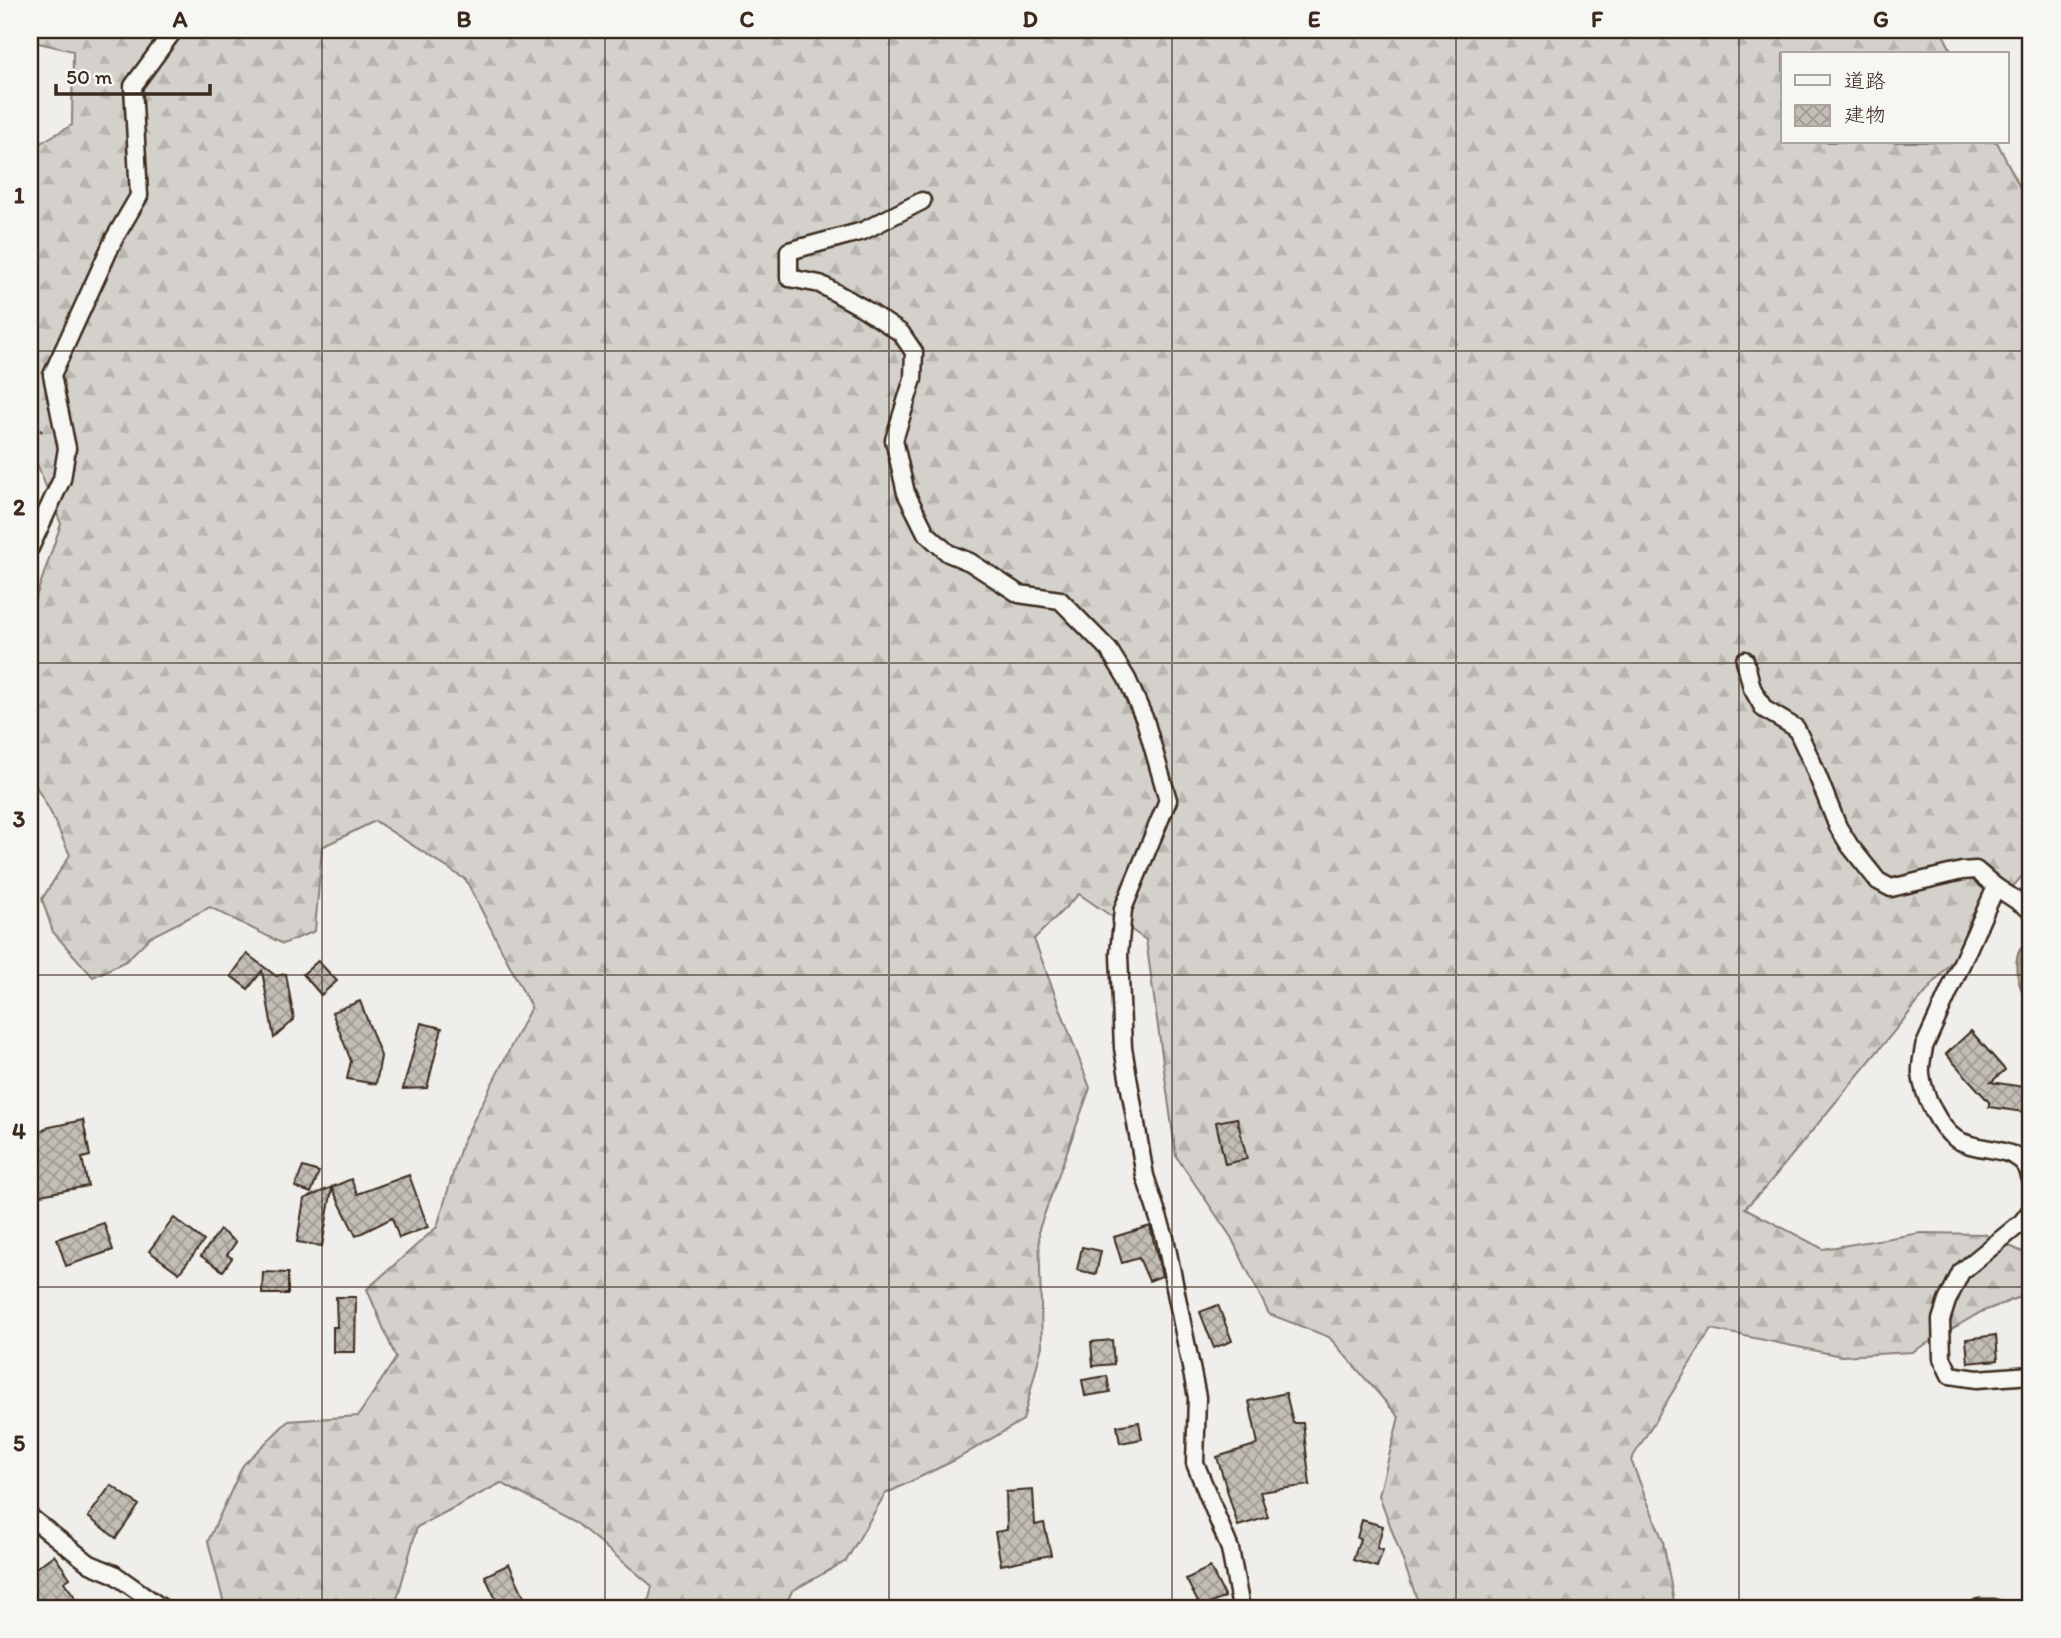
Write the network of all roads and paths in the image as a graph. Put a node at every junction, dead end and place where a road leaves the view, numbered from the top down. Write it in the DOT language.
graph roads {
  1 [pos="174,30"];
  2 [pos="922,201"];
  3 [pos="30,548"];
  4 [pos="1745,660"];
  5 [pos="1996,887"];
  6 [pos="2031,910"];
  7 [pos="2031,1180"];
  8 [pos="2031,1210"];
  9 [pos="2031,1375"];
  10 [pos="30,1517"];
  11 [pos="162,1608"];
  12 [pos="1241,1608"];
  13 [pos="1979,1608"];
  14 [pos="1994,1608"];
  1 -- 3 [label="street"];
  2 -- 12 [label="street"];
  4 -- 5 [label="street"];
  5 -- 6 [label="street"];
  5 -- 7 [label="street"];
  8 -- 9 [label="street"];
  10 -- 11 [label="street"];
  13 -- 14 [label="street"];
}
